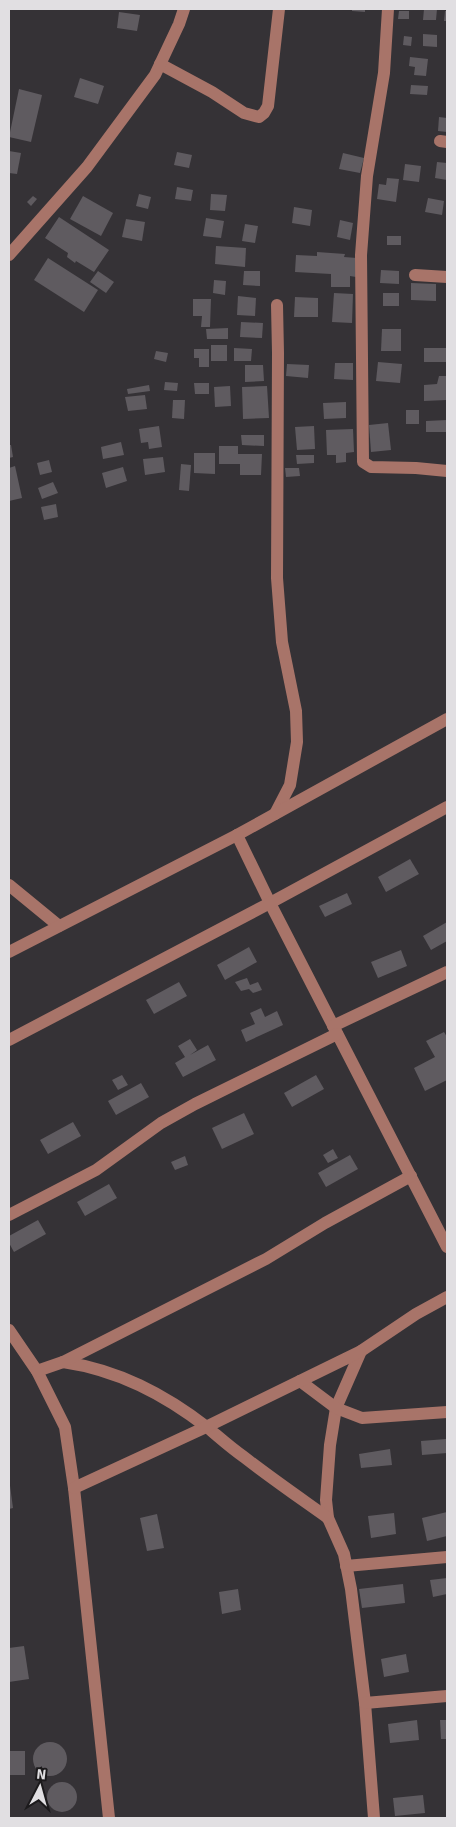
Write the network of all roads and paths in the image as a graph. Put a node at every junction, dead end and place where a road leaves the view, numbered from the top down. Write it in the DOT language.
graph roads {
  1 [pos="184,9"];
  2 [pos="279,9"];
  3 [pos="388,9"];
  4 [pos="160,64"];
  5 [pos="9,255"];
  6 [pos="415,275"];
  7 [pos="447,277"];
  8 [pos="277,305"];
  9 [pos="447,471"];
  10 [pos="447,719"];
  11 [pos="447,807"];
  12 [pos="275,814"];
  13 [pos="237,835"];
  14 [pos="9,885"];
  15 [pos="270,903"];
  16 [pos="59,926"];
  17 [pos="9,952"];
  18 [pos="447,972"];
  19 [pos="335,1030"];
  20 [pos="9,1040"];
  21 [pos="411,1176"];
  22 [pos="9,1215"];
  23 [pos="447,1246"];
  24 [pos="447,1297"];
  25 [pos="9,1330"];
  26 [pos="361,1351"];
  27 [pos="63,1362"];
  28 [pos="37,1371"];
  29 [pos="300,1381"];
  30 [pos="336,1408"];
  31 [pos="447,1412"];
  32 [pos="206,1427"];
  33 [pos="74,1488"];
  34 [pos="328,1518"];
  35 [pos="447,1557"];
  36 [pos="346,1566"];
  37 [pos="447,1696"];
  38 [pos="365,1703"];
  39 [pos="109,1818"];
  40 [pos="374,1818"];
  1 -- 4 [label="street"];
  2 -- 4 [label="street"];
  3 -- 9 [label="street"];
  4 -- 5 [label="street"];
  6 -- 7 [label="street"];
  8 -- 12 [label="street"];
  10 -- 12 [label="street"];
  11 -- 15 [label="street"];
  12 -- 13 [label="street"];
  13 -- 15 [label="street"];
  13 -- 16 [label="street"];
  14 -- 16 [label="street"];
  15 -- 19 [label="street"];
  15 -- 20 [label="street"];
  16 -- 17 [label="street"];
  18 -- 19 [label="street"];
  19 -- 21 [label="street"];
  19 -- 22 [label="street"];
  21 -- 23 [label="street"];
  21 -- 27 [label="street"];
  24 -- 26 [label="street"];
  25 -- 28 [label="street"];
  26 -- 29 [label="street"];
  26 -- 30 [label="street"];
  27 -- 28 [label="street"];
  27 -- 32 [label="street"];
  28 -- 33 [label="street"];
  29 -- 30 [label="street"];
  29 -- 32 [label="street"];
  30 -- 31 [label="street"];
  30 -- 34 [label="street"];
  32 -- 33 [label="street"];
  32 -- 34 [label="street"];
  33 -- 39 [label="street"];
  34 -- 36 [label="street"];
  35 -- 36 [label="street"];
  36 -- 38 [label="street"];
  37 -- 38 [label="street"];
  38 -- 40 [label="street"];
}
